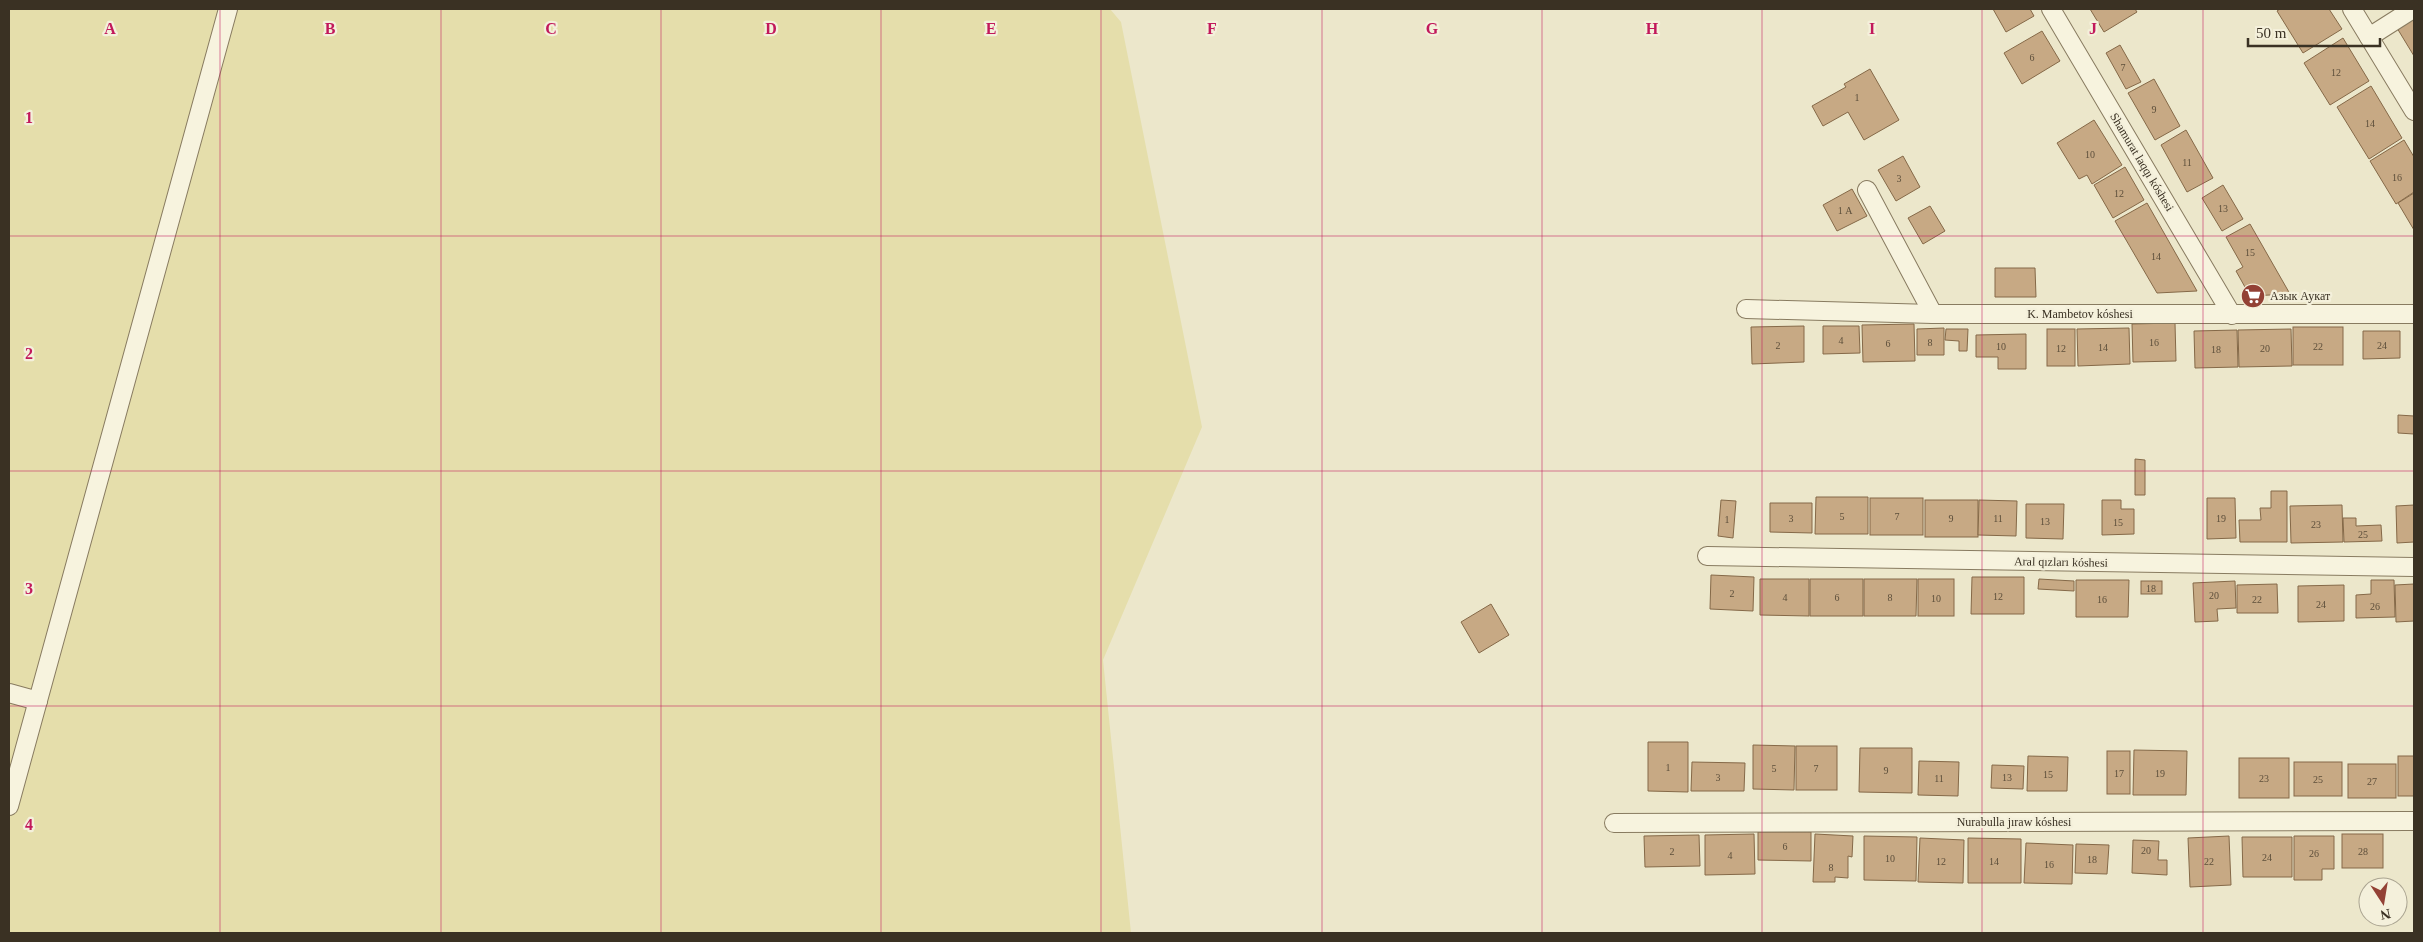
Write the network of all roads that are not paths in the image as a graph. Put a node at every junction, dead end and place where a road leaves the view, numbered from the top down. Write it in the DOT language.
graph roads {
  1 [pos="228,9"];
  2 [pos="2051,9"];
  3 [pos="2352,9"];
  4 [pos="2413,9"];
  5 [pos="2369,37"];
  6 [pos="2414,111"];
  7 [pos="1867,190"];
  8 [pos="1746,309"];
  9 [pos="1932,314"];
  10 [pos="2414,314"];
  11 [pos="2232,315"];
  12 [pos="1707,556"];
  13 [pos="2414,567"];
  14 [pos="9,693"];
  15 [pos="38,701"];
  16 [pos="9,806"];
  17 [pos="2414,822"];
  18 [pos="1614,823"];
  1 -- 15 [label="street"];
  2 -- 11 [label="street, Shamurat laqqı kóshesi"];
  3 -- 5 [label="street"];
  4 -- 5 [label="street"];
  5 -- 6 [label="street"];
  7 -- 9 [label="street"];
  8 -- 9 [label="street, K. Mambetov kóshesi"];
  9 -- 11 [label="street, K. Mambetov kóshesi"];
  10 -- 11 [label="street, K. Mambetov kóshesi"];
  12 -- 13 [label="street, Aral qızları kóshesi"];
  14 -- 15 [label="street"];
  15 -- 16 [label="street"];
  17 -- 18 [label="street, Nurabulla jıraw kóshesi"];
}
